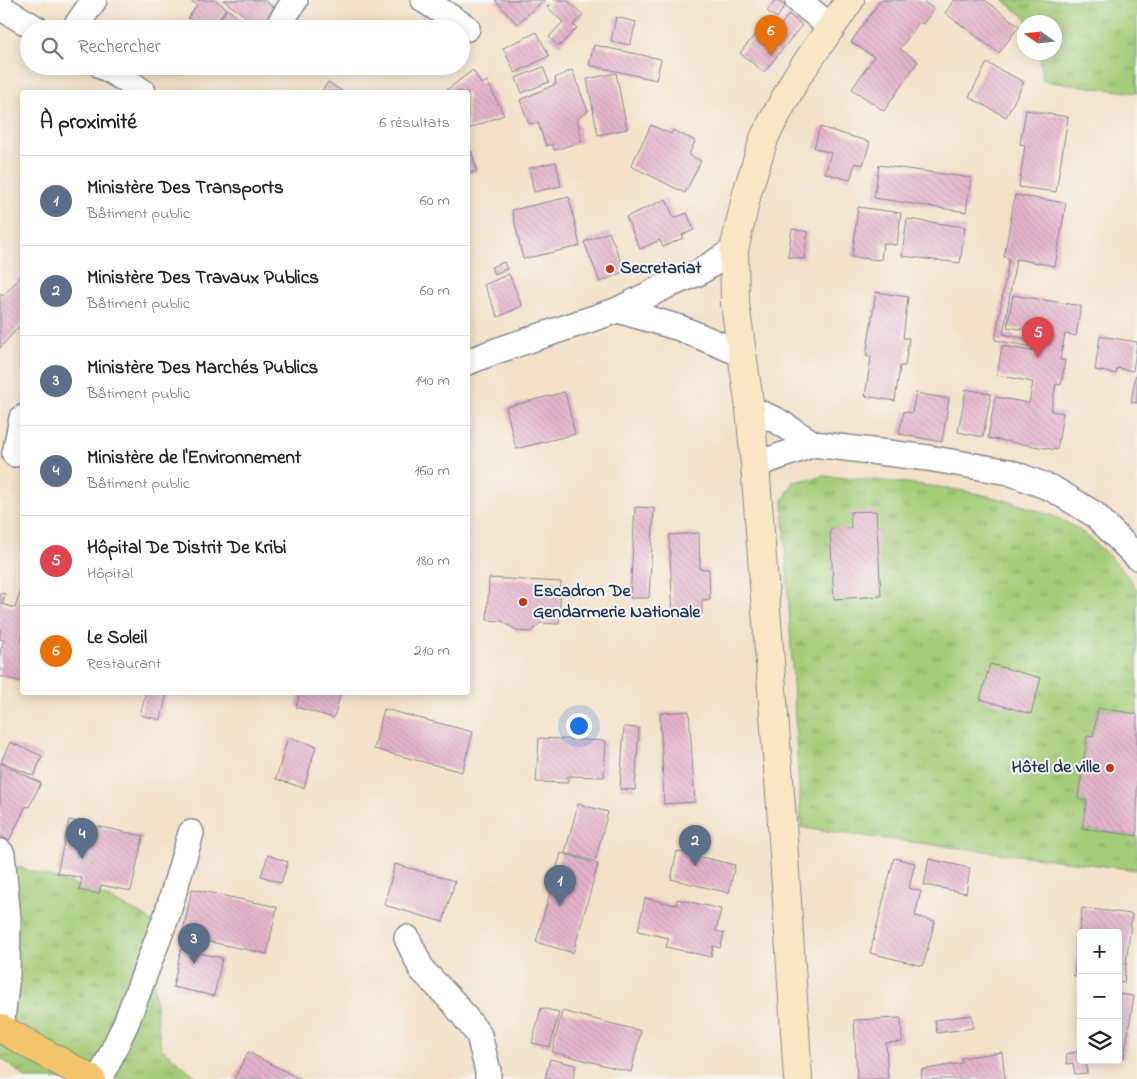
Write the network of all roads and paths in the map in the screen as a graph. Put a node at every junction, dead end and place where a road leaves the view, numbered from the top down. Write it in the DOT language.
graph roads {
  1 [pos="94,0"];
  2 [pos="295,0"];
  3 [pos="424,0"];
  4 [pos="798,0"];
  5 [pos="850,0"];
  6 [pos="0,7"];
  7 [pos="22,20"];
  8 [pos="80,20"];
  9 [pos="282,20"];
  10 [pos="455,20"];
  11 [pos="832,28"];
  12 [pos="118,75"];
  13 [pos="140,90"];
  14 [pos="734,250"];
  15 [pos="618,310"];
  16 [pos="742,354"];
  17 [pos="470,361"];
  18 [pos="750,409"];
  19 [pos="20,426"];
  20 [pos="814,444"];
  21 [pos="13,453"];
  22 [pos="755,465"];
  23 [pos="1137,557"];
  24 [pos="191,832"];
  25 [pos="0,852"];
  26 [pos="407,938"];
  27 [pos="1,1028"];
  28 [pos="91,1079"];
  29 [pos="100,1079"];
  30 [pos="488,1079"];
  31 [pos="798,1079"];
  1 -- 8 [label="street"];
  2 -- 9 [label="street"];
  3 -- 10 [label="street"];
  4 -- 11 [label="street"];
  5 -- 11 [label="street"];
  6 -- 7 [label="street"];
  11 -- 14 [label="street"];
  12 -- 13 [label="street"];
  14 -- 15 [label="street"];
  14 -- 16 [label="street"];
  15 -- 16 [label="street"];
  15 -- 17 [label="street"];
  16 -- 18 [label="street"];
  18 -- 20 [label="street"];
  18 -- 22 [label="street"];
  19 -- 21 [label="street"];
  20 -- 22 [label="street"];
  20 -- 23 [label="street"];
  22 -- 31 [label="street"];
  24 -- 29 [label="street"];
  25 -- 27 [label="street"];
  26 -- 30 [label="street"];
  27 -- 28 [label="highway"];
}
